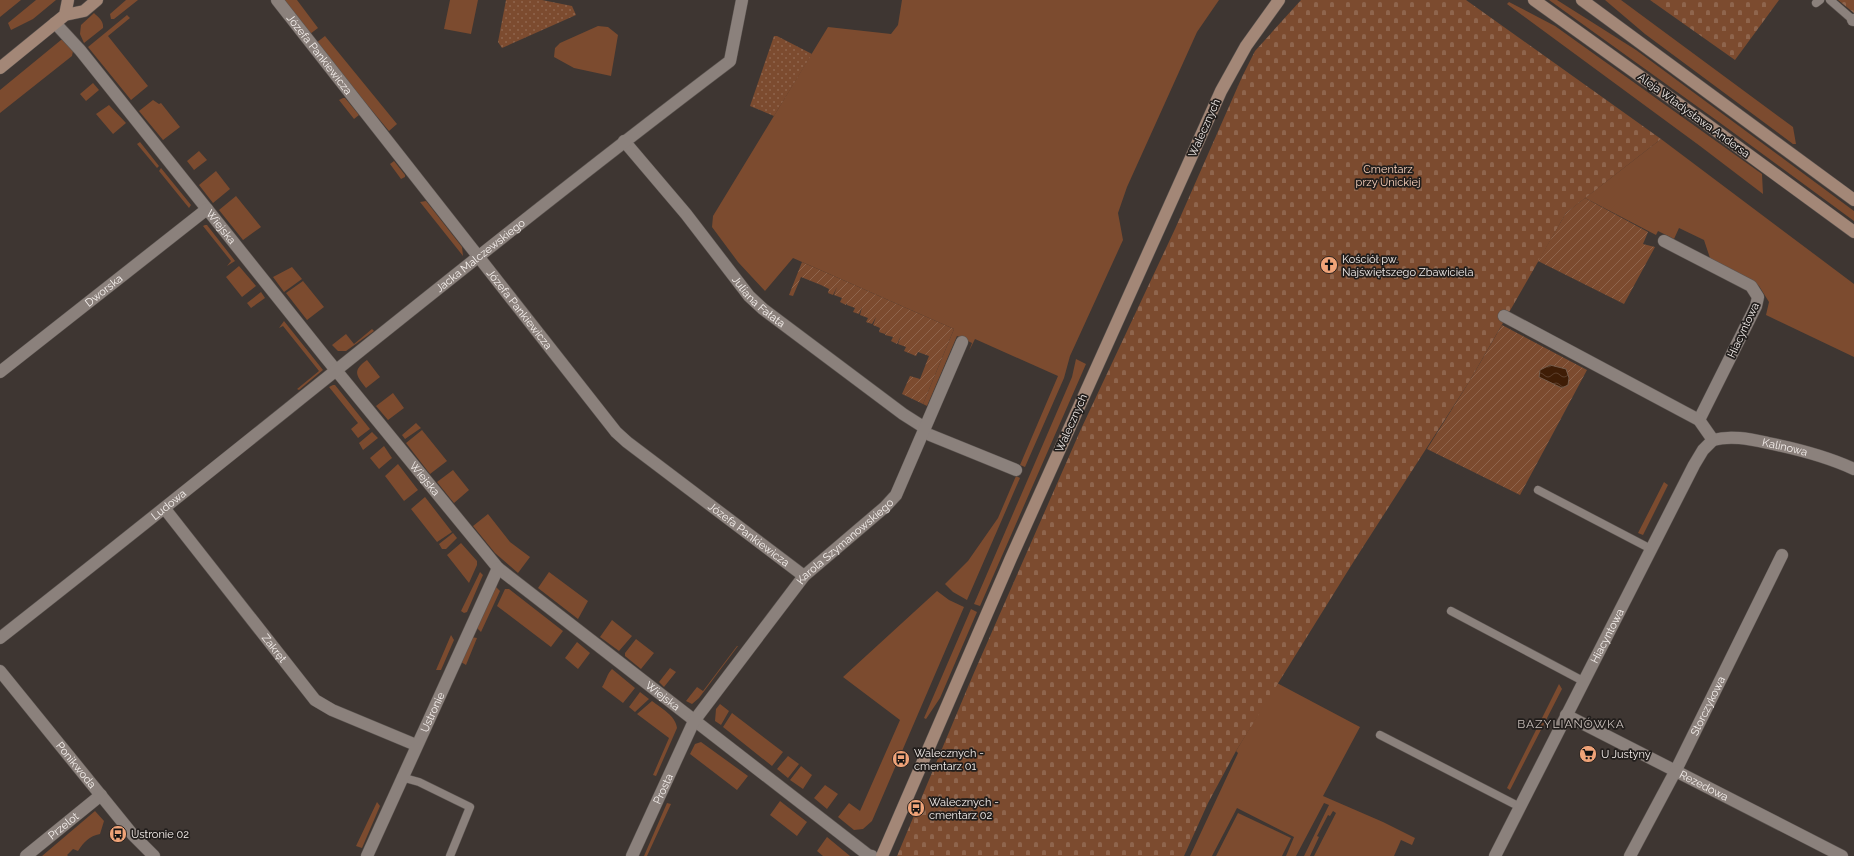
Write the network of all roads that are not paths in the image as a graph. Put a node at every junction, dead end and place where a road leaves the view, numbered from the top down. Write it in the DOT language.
graph roads {
  1 [pos="68,0"];
  2 [pos="97,0"];
  3 [pos="277,0"];
  4 [pos="742,0"];
  5 [pos="1279,0"];
  6 [pos="1534,0"];
  7 [pos="1582,0"];
  8 [pos="1830,0"];
  9 [pos="64,15"];
  10 [pos="1854,20"];
  11 [pos="55,23"];
  12 [pos="0,68"];
  13 [pos="624,141"];
  14 [pos="1854,200"];
  15 [pos="207,209"];
  16 [pos="1854,232"];
  17 [pos="1664,241"];
  18 [pos="478,256"];
  19 [pos="1504,316"];
  20 [pos="962,342"];
  21 [pos="337,370"];
  22 [pos="0,372"];
  23 [pos="1699,420"];
  24 [pos="927,432"];
  25 [pos="1713,440"];
  26 [pos="1854,469"];
  27 [pos="1016,470"];
  28 [pos="1538,490"];
  29 [pos="165,509"];
  30 [pos="1651,548"];
  31 [pos="1782,555"];
  32 [pos="498,568"];
  33 [pos="804,576"];
  34 [pos="1451,611"];
  35 [pos="0,638"];
  36 [pos="0,672"];
  37 [pos="1583,681"];
  38 [pos="1566,715"];
  39 [pos="694,721"];
  40 [pos="1380,735"];
  41 [pos="416,745"];
  42 [pos="1676,770"];
  43 [pos="402,777"];
  44 [pos="101,795"];
  45 [pos="1520,807"];
  46 [pos="26,856"];
  47 [pos="154,856"];
  48 [pos="366,856"];
  49 [pos="450,856"];
  50 [pos="632,856"];
  51 [pos="872,856"];
  52 [pos="882,856"];
  53 [pos="1495,856"];
  54 [pos="1630,856"];
  55 [pos="1842,856"];
  1 -- 9 [label="street"];
  2 -- 9 [label="street"];
  3 -- 18 [label="street, Józefa Pankiewicza"];
  4 -- 13 [label="street, Jacka Malczewskiego"];
  5 -- 52 [label="street, Walecznych"];
  6 -- 16 [label="street, Aleja Władysława Andersa"];
  7 -- 14 [label="street"];
  8 -- 10 [label="lane"];
  9 -- 11 [label="street"];
  11 -- 12 [label="street"];
  11 -- 15 [label="street, Wiejska"];
  13 -- 18 [label="street, Jacka Malczewskiego"];
  13 -- 24 [label="street, Juliana Fałata"];
  15 -- 21 [label="street, Wiejska"];
  15 -- 22 [label="street, Dworska"];
  17 -- 23 [label="street, Hiacyntowa"];
  18 -- 21 [label="street, Jacka Malczewskiego"];
  18 -- 33 [label="street, Józefa Pankiewicza"];
  19 -- 23 [label="street"];
  20 -- 24 [label="street, Karola Szymanowskiego"];
  21 -- 29 [label="street, Ludowa"];
  21 -- 32 [label="street, Wiejska"];
  23 -- 25 [label="street"];
  24 -- 27 [label="street, Juliana Fałata"];
  24 -- 33 [label="street, Karola Szymanowskiego"];
  25 -- 26 [label="street, Kalinowa"];
  25 -- 30 [label="street, Hiacyntowa"];
  28 -- 30 [label="lane"];
  29 -- 35 [label="street, Ludowa"];
  29 -- 41 [label="street, Zakręt"];
  30 -- 37 [label="street, Hiacyntowa"];
  31 -- 42 [label="street, Storczykowa"];
  32 -- 39 [label="street, Wiejska"];
  32 -- 41 [label="street, Ustronie"];
  33 -- 39 [label="street, Karola Szymanowskiego"];
  34 -- 37 [label="lane"];
  36 -- 44 [label="street, Ponikwoda"];
  37 -- 38 [label="street, Hiacyntowa"];
  38 -- 42 [label="street, Rezedowa"];
  38 -- 45 [label="street, Hiacyntowa"];
  39 -- 50 [label="street, Prosta"];
  39 -- 51 [label="street, Wiejska"];
  40 -- 45 [label="lane"];
  41 -- 43 [label="street, Ustronie"];
  42 -- 54 [label="street, Storczykowa"];
  42 -- 55 [label="street, Rezedowa"];
  43 -- 48 [label="street, Ustronie"];
  43 -- 49 [label="lane"];
  44 -- 46 [label="street, Przelot"];
  44 -- 47 [label="street, Ponikwoda"];
  45 -- 53 [label="street, Hiacyntowa"];
}
